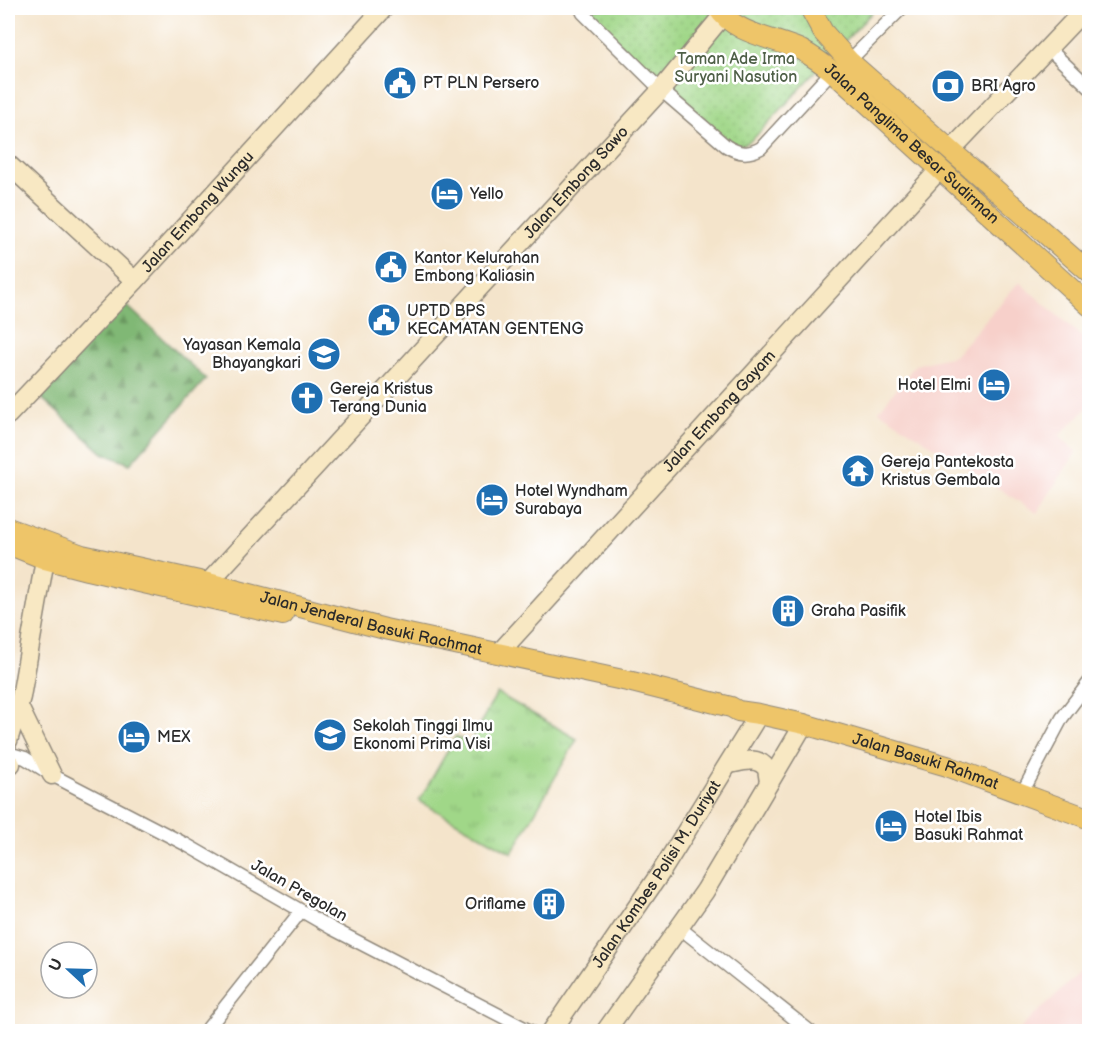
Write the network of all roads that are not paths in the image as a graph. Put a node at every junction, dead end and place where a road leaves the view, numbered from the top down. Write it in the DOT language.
graph roads {
  1 [pos="384,8"];
  2 [pos="582,8"];
  3 [pos="810,8"];
  4 [pos="902,8"];
  5 [pos="1086,8"];
  6 [pos="720,11"];
  7 [pos="1048,48"];
  8 [pos="841,66"];
  9 [pos="1089,87"];
  10 [pos="661,90"];
  11 [pos="951,150"];
  12 [pos="8,164"];
  13 [pos="939,170"];
  14 [pos="1089,273"];
  15 [pos="135,281"];
  16 [pos="1089,306"];
  17 [pos="8,415"];
  18 [pos="8,528"];
  19 [pos="8,544"];
  20 [pos="45,559"];
  21 [pos="208,583"];
  22 [pos="499,653"];
  23 [pos="1089,681"];
  24 [pos="16,705"];
  25 [pos="738,711"];
  26 [pos="759,714"];
  27 [pos="804,724"];
  28 [pos="8,741"];
  29 [pos="8,761"];
  30 [pos="730,764"];
  31 [pos="52,775"];
  32 [pos="769,782"];
  33 [pos="1022,795"];
  34 [pos="1089,819"];
  35 [pos="301,911"];
  36 [pos="680,928"];
  37 [pos="205,1032"];
  38 [pos="532,1032"];
  39 [pos="551,1032"];
  40 [pos="605,1032"];
  41 [pos="811,1032"];
  1 -- 15 [label="street, Jalan Embong Wungu"];
  2 -- 10 [label="street"];
  3 -- 8 [label="main road, Jalan Panglima Besar Sudirman"];
  4 -- 8 [label="street"];
  5 -- 7 [label="street"];
  6 -- 8 [label="main road, Jalan Panglima Besar Sudirman"];
  6 -- 10 [label="street, Jalan Embong Sawo"];
  7 -- 9 [label="street"];
  7 -- 11 [label="street"];
  8 -- 10 [label="street"];
  8 -- 11 [label="main road, Jalan Panglima Besar Sudirman"];
  8 -- 13 [label="main road, Jalan Panglima Besar Sudirman"];
  10 -- 21 [label="street, Jalan Embong Sawo"];
  11 -- 14 [label="main road, Jalan Panglima Besar Sudirman"];
  12 -- 15 [label="street"];
  13 -- 16 [label="main road, Jalan Panglima Besar Sudirman"];
  13 -- 22 [label="street, Jalan Embong Gayam"];
  15 -- 17 [label="street, Jalan Embong Wungu"];
  18 -- 21 [label="main road, Jalan Jenderal Basuki Rachmat"];
  19 -- 20 [label="main road, Jalan Jenderal Basuki Rachmat"];
  20 -- 24 [label="street"];
  20 -- 25 [label="main road, Jalan Jenderal Basuki Rachmat"];
  21 -- 22 [label="main road, Jalan Jenderal Basuki Rachmat"];
  22 -- 25 [label="main road, Jalan Jenderal Basuki Rachmat"];
  23 -- 33 [label="street"];
  24 -- 28 [label="street"];
  24 -- 31 [label="street"];
  25 -- 26 [label="main road, Jalan Jenderal Basuki Rachmat"];
  26 -- 27 [label="main road, Jalan Basuki Rahmat"];
  26 -- 30 [label="street, Jalan Kombes Polisi M. Duriyat"];
  27 -- 32 [label="street"];
  27 -- 33 [label="main road, Jalan Basuki Rahmat"];
  29 -- 31 [label="street, Jalan Pregolan"];
  30 -- 32 [label="street"];
  30 -- 39 [label="street, Jalan Kombes Polisi M. Duriyat"];
  31 -- 35 [label="street, Jalan Pregolan"];
  32 -- 36 [label="street"];
  33 -- 34 [label="main road, Jalan Basuki Rahmat"];
  35 -- 37 [label="street"];
  35 -- 38 [label="street, Jalan Pregolan"];
  36 -- 40 [label="street"];
  36 -- 41 [label="street"];
}
